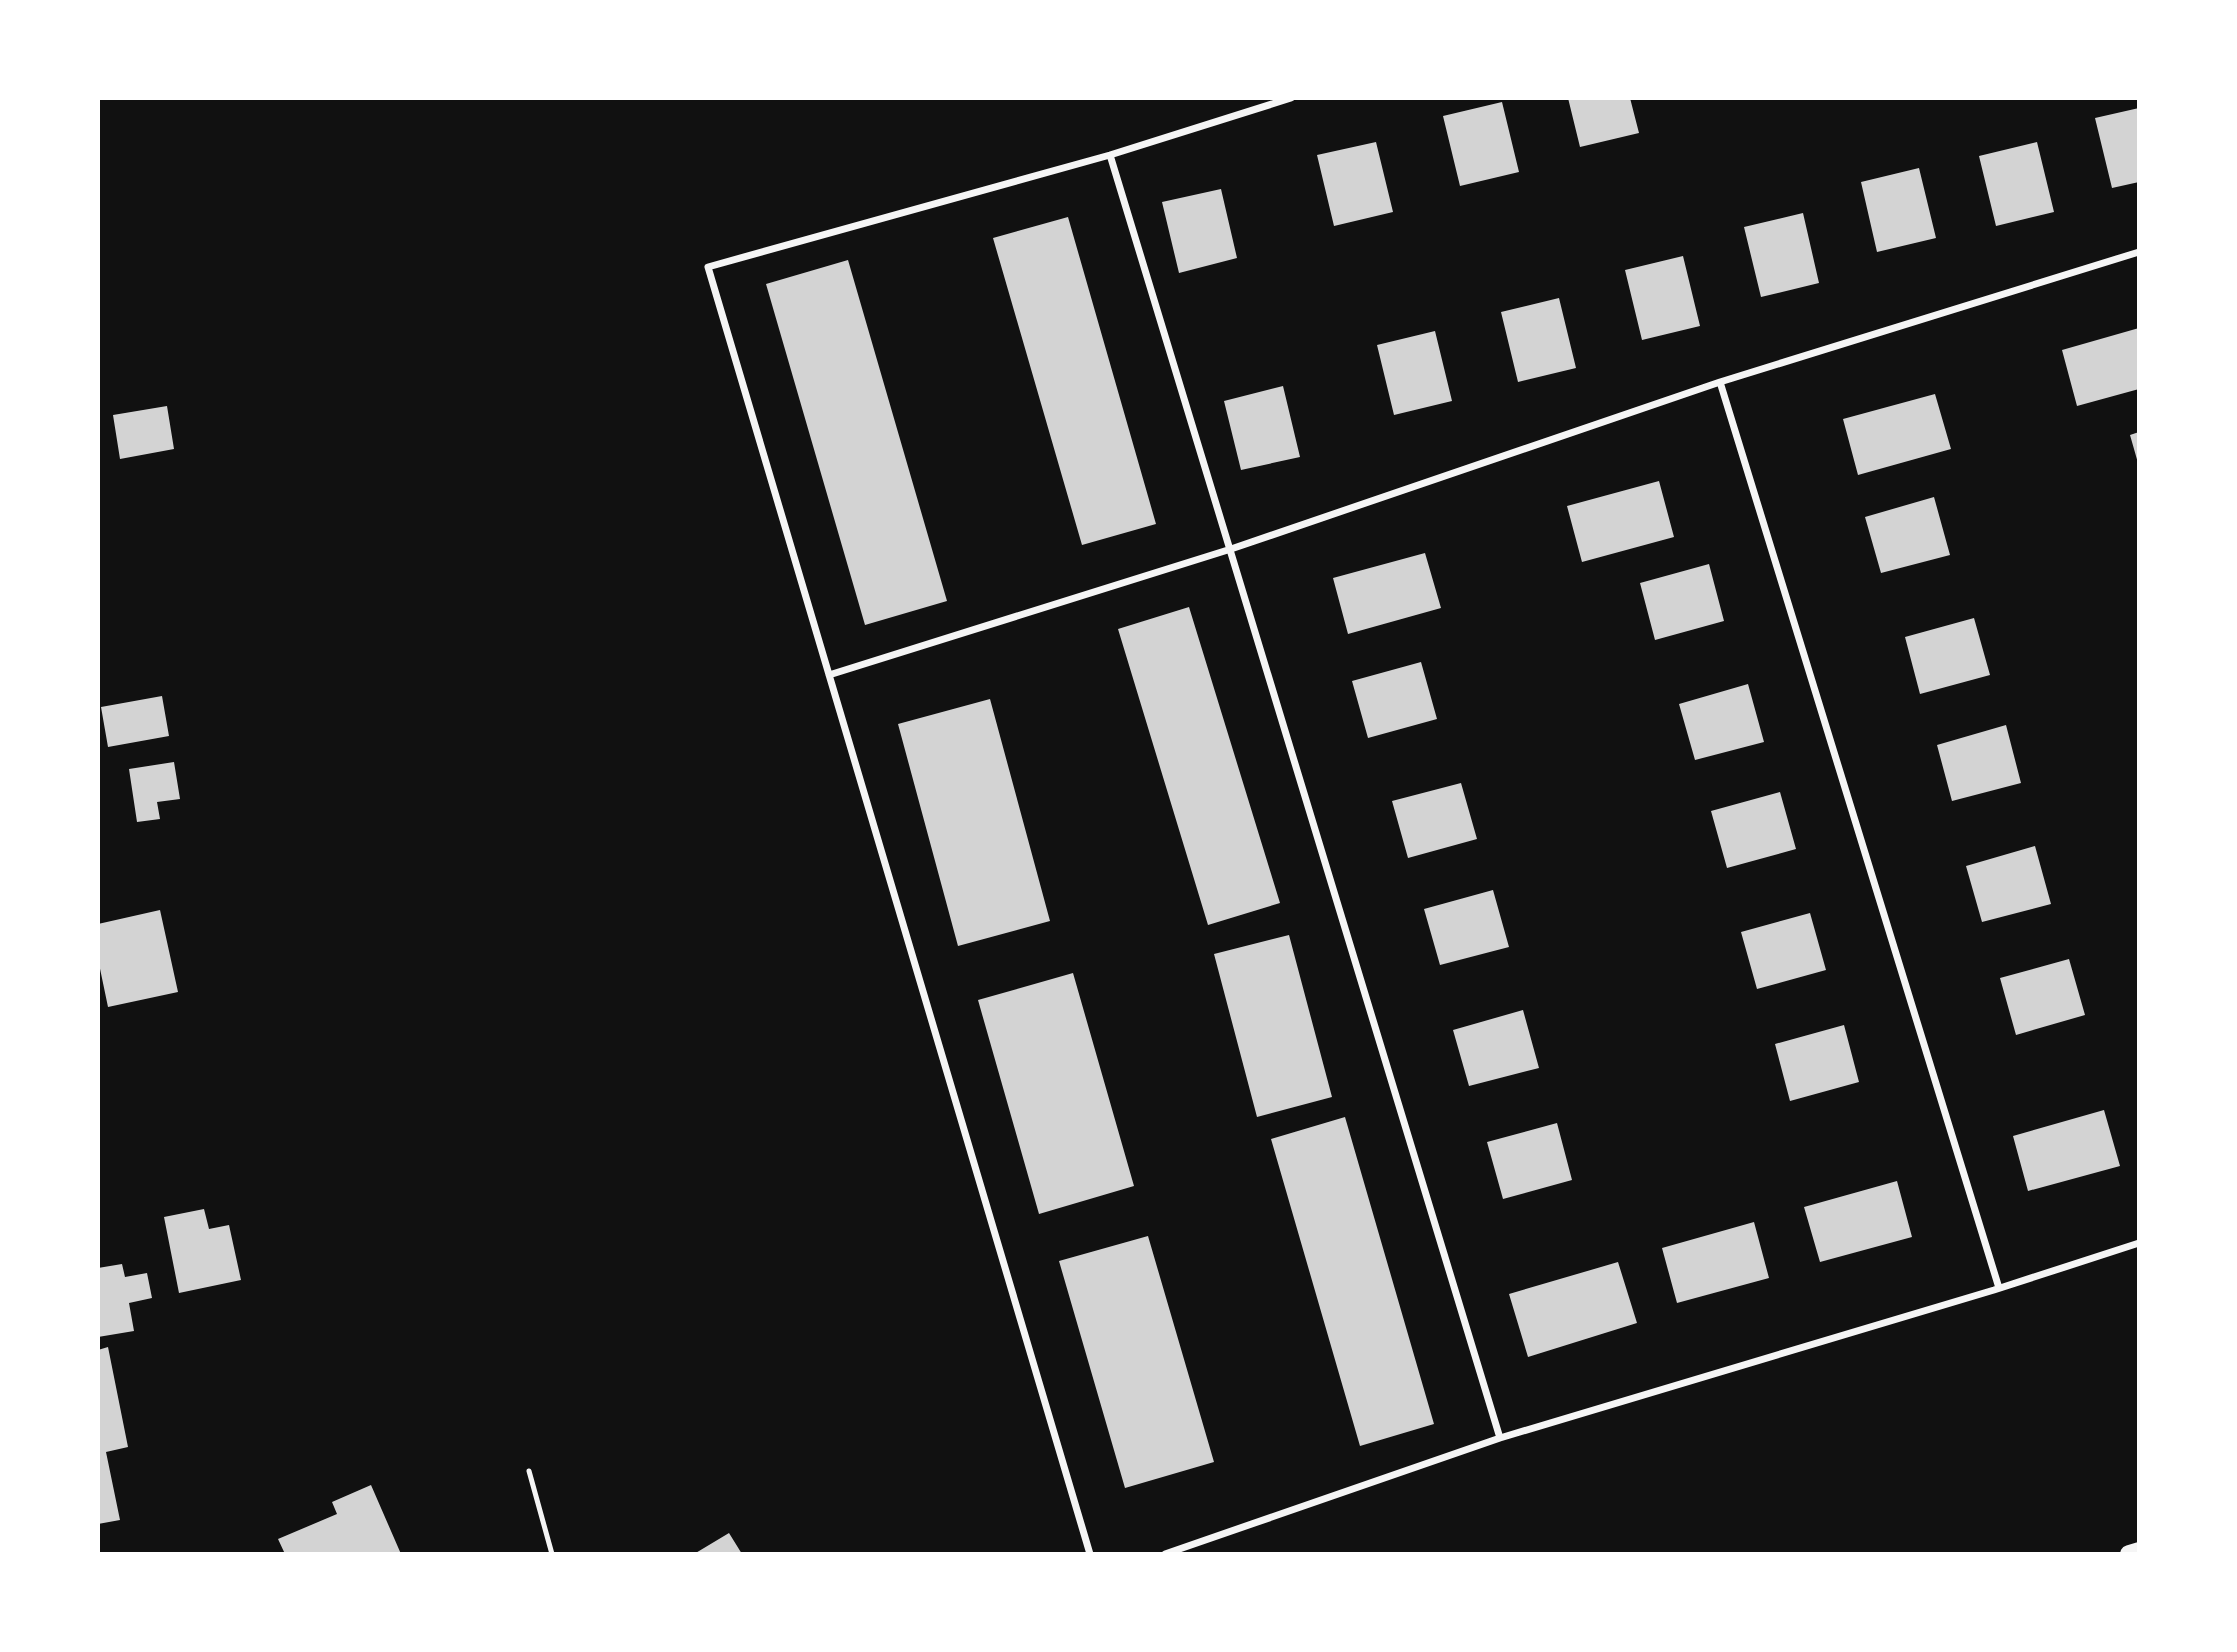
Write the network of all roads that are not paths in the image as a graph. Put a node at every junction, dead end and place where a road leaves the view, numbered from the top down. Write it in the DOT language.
graph roads {
  1 [pos="1291,98"];
  2 [pos="1110,155"];
  3 [pos="2139,252"];
  4 [pos="1720,382"];
  5 [pos="1231,549"];
  6 [pos="829,675"];
  7 [pos="2139,1243"];
  8 [pos="1999,1288"];
  9 [pos="1500,1438"];
  10 [pos="530,1471"];
  11 [pos="2139,1551"];
  12 [pos="552,1554"];
  13 [pos="1090,1554"];
  14 [pos="1165,1554"];
  15 [pos="2129,1554"];
  1 -- 2 [label="street"];
  2 -- 5 [label="street"];
  2 -- 6 [label="street"];
  3 -- 4 [label="street"];
  4 -- 5 [label="street"];
  4 -- 8 [label="street"];
  5 -- 6 [label="street"];
  5 -- 9 [label="street"];
  6 -- 13 [label="street"];
  7 -- 8 [label="street"];
  8 -- 9 [label="street"];
  9 -- 14 [label="street"];
  10 -- 12 [label="lane"];
  11 -- 15 [label="main road"];
}
